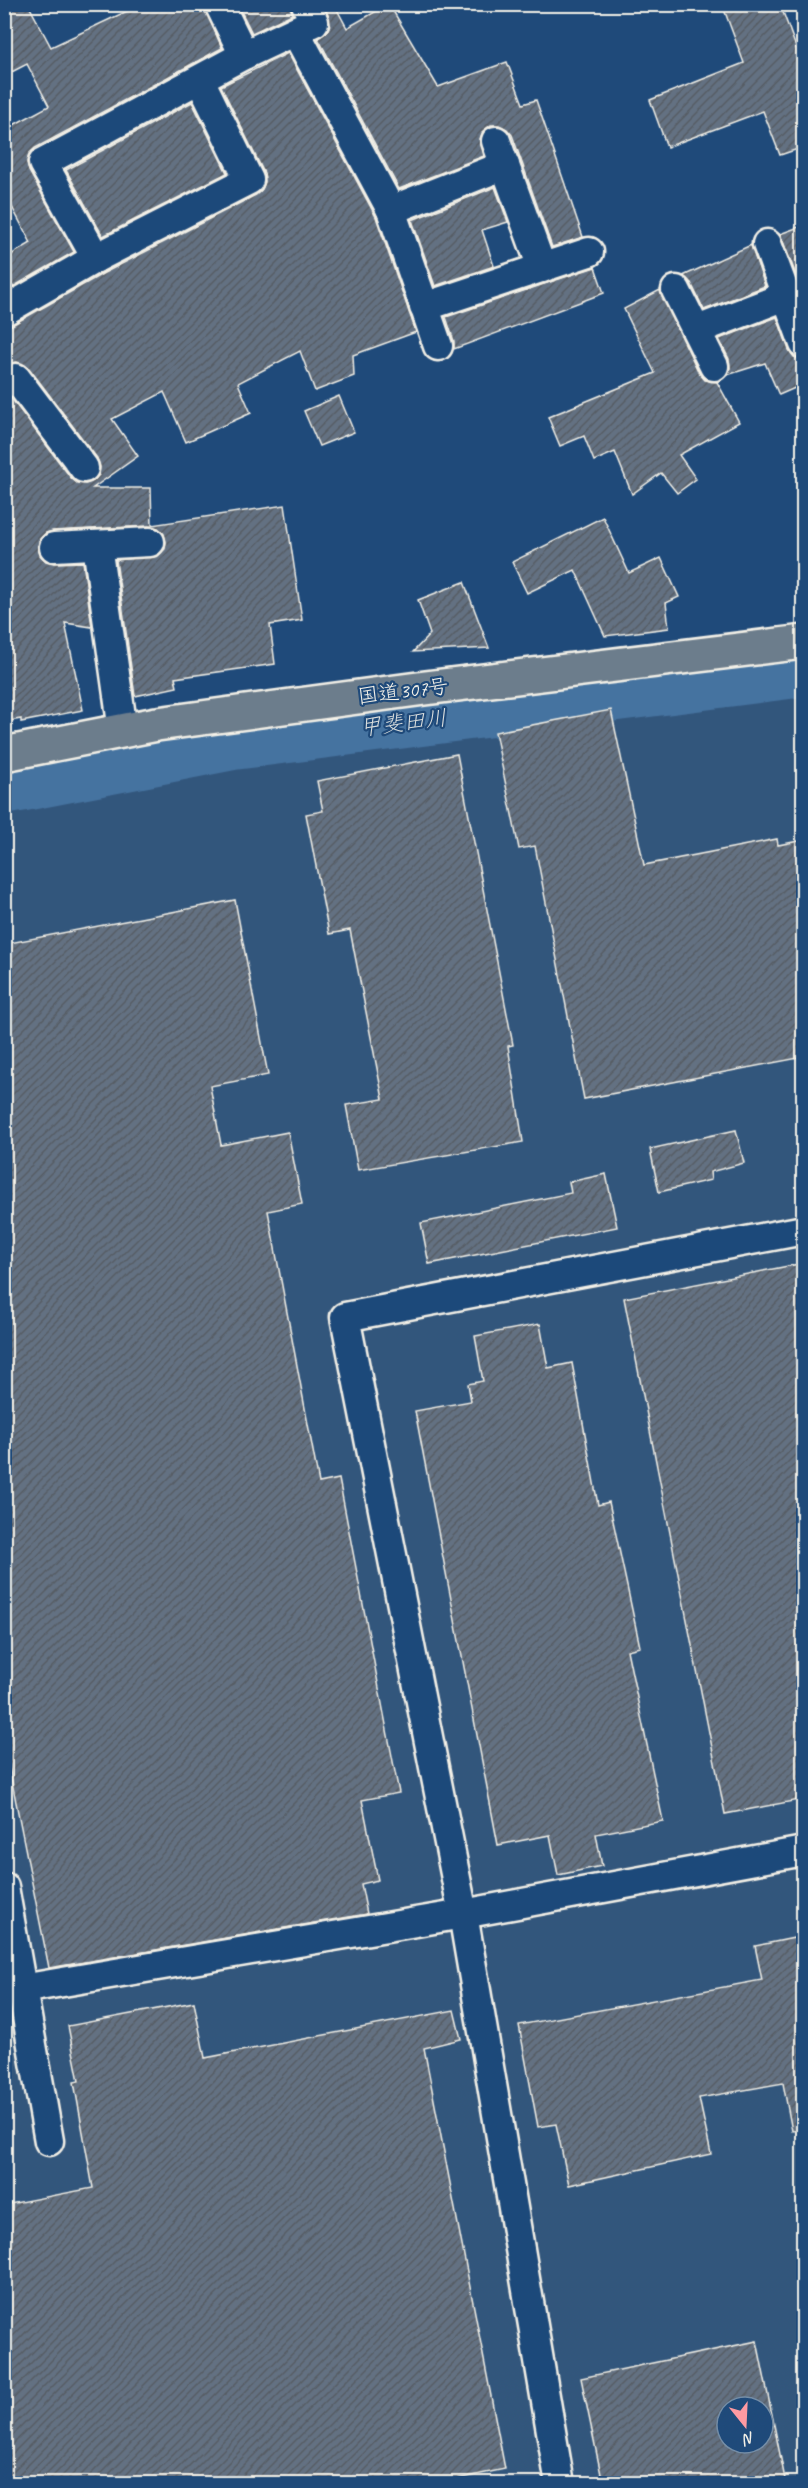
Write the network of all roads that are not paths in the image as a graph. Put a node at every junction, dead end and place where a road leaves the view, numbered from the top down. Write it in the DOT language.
graph roads {
  1 [pos="219,4"];
  2 [pos="306,4"];
  3 [pos="296,31"];
  4 [pos="244,55"];
  5 [pos="200,80"];
  6 [pos="390,210"];
  7 [pos="767,244"];
  8 [pos="589,252"];
  9 [pos="96,258"];
  10 [pos="542,268"];
  11 [pos="676,290"];
  12 [pos="786,296"];
  13 [pos="424,307"];
  14 [pos="4,311"];
  15 [pos="697,330"];
  16 [pos="804,344"];
  17 [pos="438,346"];
  18 [pos="714,366"];
  19 [pos="4,383"];
  20 [pos="84,468"];
  21 [pos="150,542"];
  22 [pos="97,545"];
  23 [pos="54,547"];
  24 [pos="804,642"];
  25 [pos="123,731"];
  26 [pos="4,754"];
  27 [pos="804,1230"];
  28 [pos="804,1851"];
  29 [pos="4,1887"];
  30 [pos="463,1914"];
  31 [pos="14,1990"];
  32 [pos="49,2141"];
  33 [pos="560,2484"];
  1 -- 4 [label="street"];
  2 -- 3 [label="street"];
  3 -- 4 [label="street"];
  3 -- 6 [label="street"];
  4 -- 5 [label="street"];
  5 -- 9 [label="street"];
  5 -- 9 [label="street"];
  6 -- 10 [label="street"];
  6 -- 13 [label="street"];
  7 -- 12 [label="street"];
  8 -- 10 [label="street"];
  9 -- 14 [label="street"];
  10 -- 13 [label="street"];
  11 -- 15 [label="street"];
  12 -- 15 [label="street"];
  12 -- 16 [label="street"];
  13 -- 17 [label="street"];
  15 -- 18 [label="street"];
  19 -- 20 [label="street"];
  21 -- 22 [label="street"];
  22 -- 23 [label="street"];
  22 -- 25 [label="street"];
  24 -- 25 [label="highway, 国道307号"];
  25 -- 26 [label="highway, 国道307号"];
  27 -- 30 [label="street"];
  28 -- 30 [label="street"];
  29 -- 31 [label="street"];
  30 -- 31 [label="street"];
  30 -- 33 [label="street"];
  31 -- 32 [label="street"];
}
